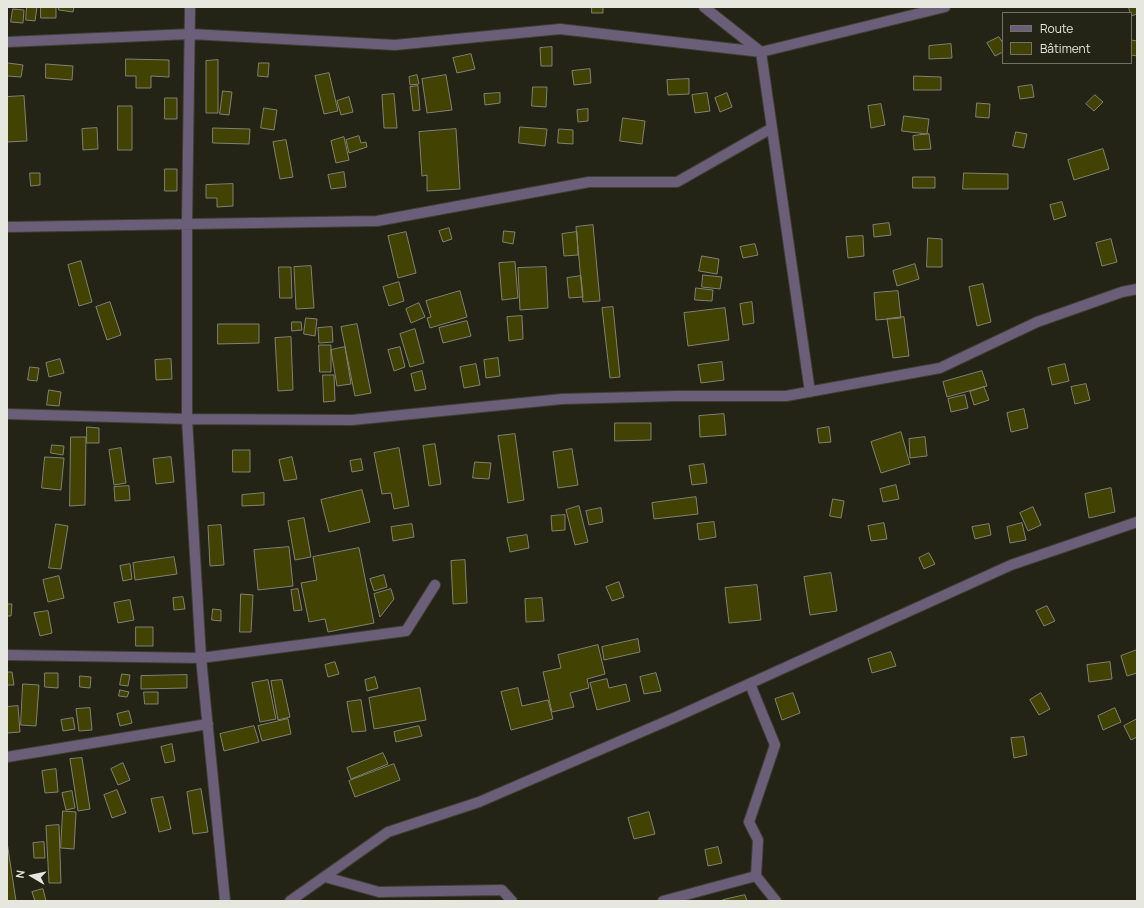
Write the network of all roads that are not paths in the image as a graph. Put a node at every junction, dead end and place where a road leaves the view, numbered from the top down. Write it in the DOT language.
graph roads {
  1 [pos="190,7"];
  2 [pos="704,7"];
  3 [pos="945,7"];
  4 [pos="190,34"];
  5 [pos="7,42"];
  6 [pos="761,52"];
  7 [pos="772,128"];
  8 [pos="187,223"];
  9 [pos="7,227"];
  10 [pos="1137,289"];
  11 [pos="810,392"];
  12 [pos="7,414"];
  13 [pos="187,419"];
  14 [pos="1137,522"];
  15 [pos="435,585"];
  16 [pos="7,655"];
  17 [pos="201,658"];
  18 [pos="750,684"];
  19 [pos="208,724"];
  20 [pos="7,757"];
  21 [pos="756,876"];
  22 [pos="325,877"];
  23 [pos="225,901"];
  24 [pos="290,901"];
  25 [pos="512,901"];
  26 [pos="663,901"];
  27 [pos="776,901"];
  1 -- 4 [label="street"];
  2 -- 6 [label="street"];
  3 -- 6 [label="street"];
  4 -- 5 [label="street"];
  4 -- 6 [label="street"];
  4 -- 8 [label="street"];
  6 -- 7 [label="street"];
  7 -- 8 [label="street"];
  7 -- 11 [label="street"];
  8 -- 9 [label="street"];
  8 -- 13 [label="street"];
  10 -- 11 [label="street"];
  11 -- 13 [label="street"];
  12 -- 13 [label="street"];
  13 -- 17 [label="street"];
  14 -- 18 [label="street"];
  15 -- 17 [label="street"];
  16 -- 17 [label="street"];
  17 -- 19 [label="street"];
  18 -- 21 [label="street"];
  18 -- 22 [label="street"];
  19 -- 20 [label="street"];
  19 -- 23 [label="street"];
  21 -- 26 [label="street"];
  21 -- 27 [label="street"];
  22 -- 24 [label="street"];
  22 -- 25 [label="street"];
}
